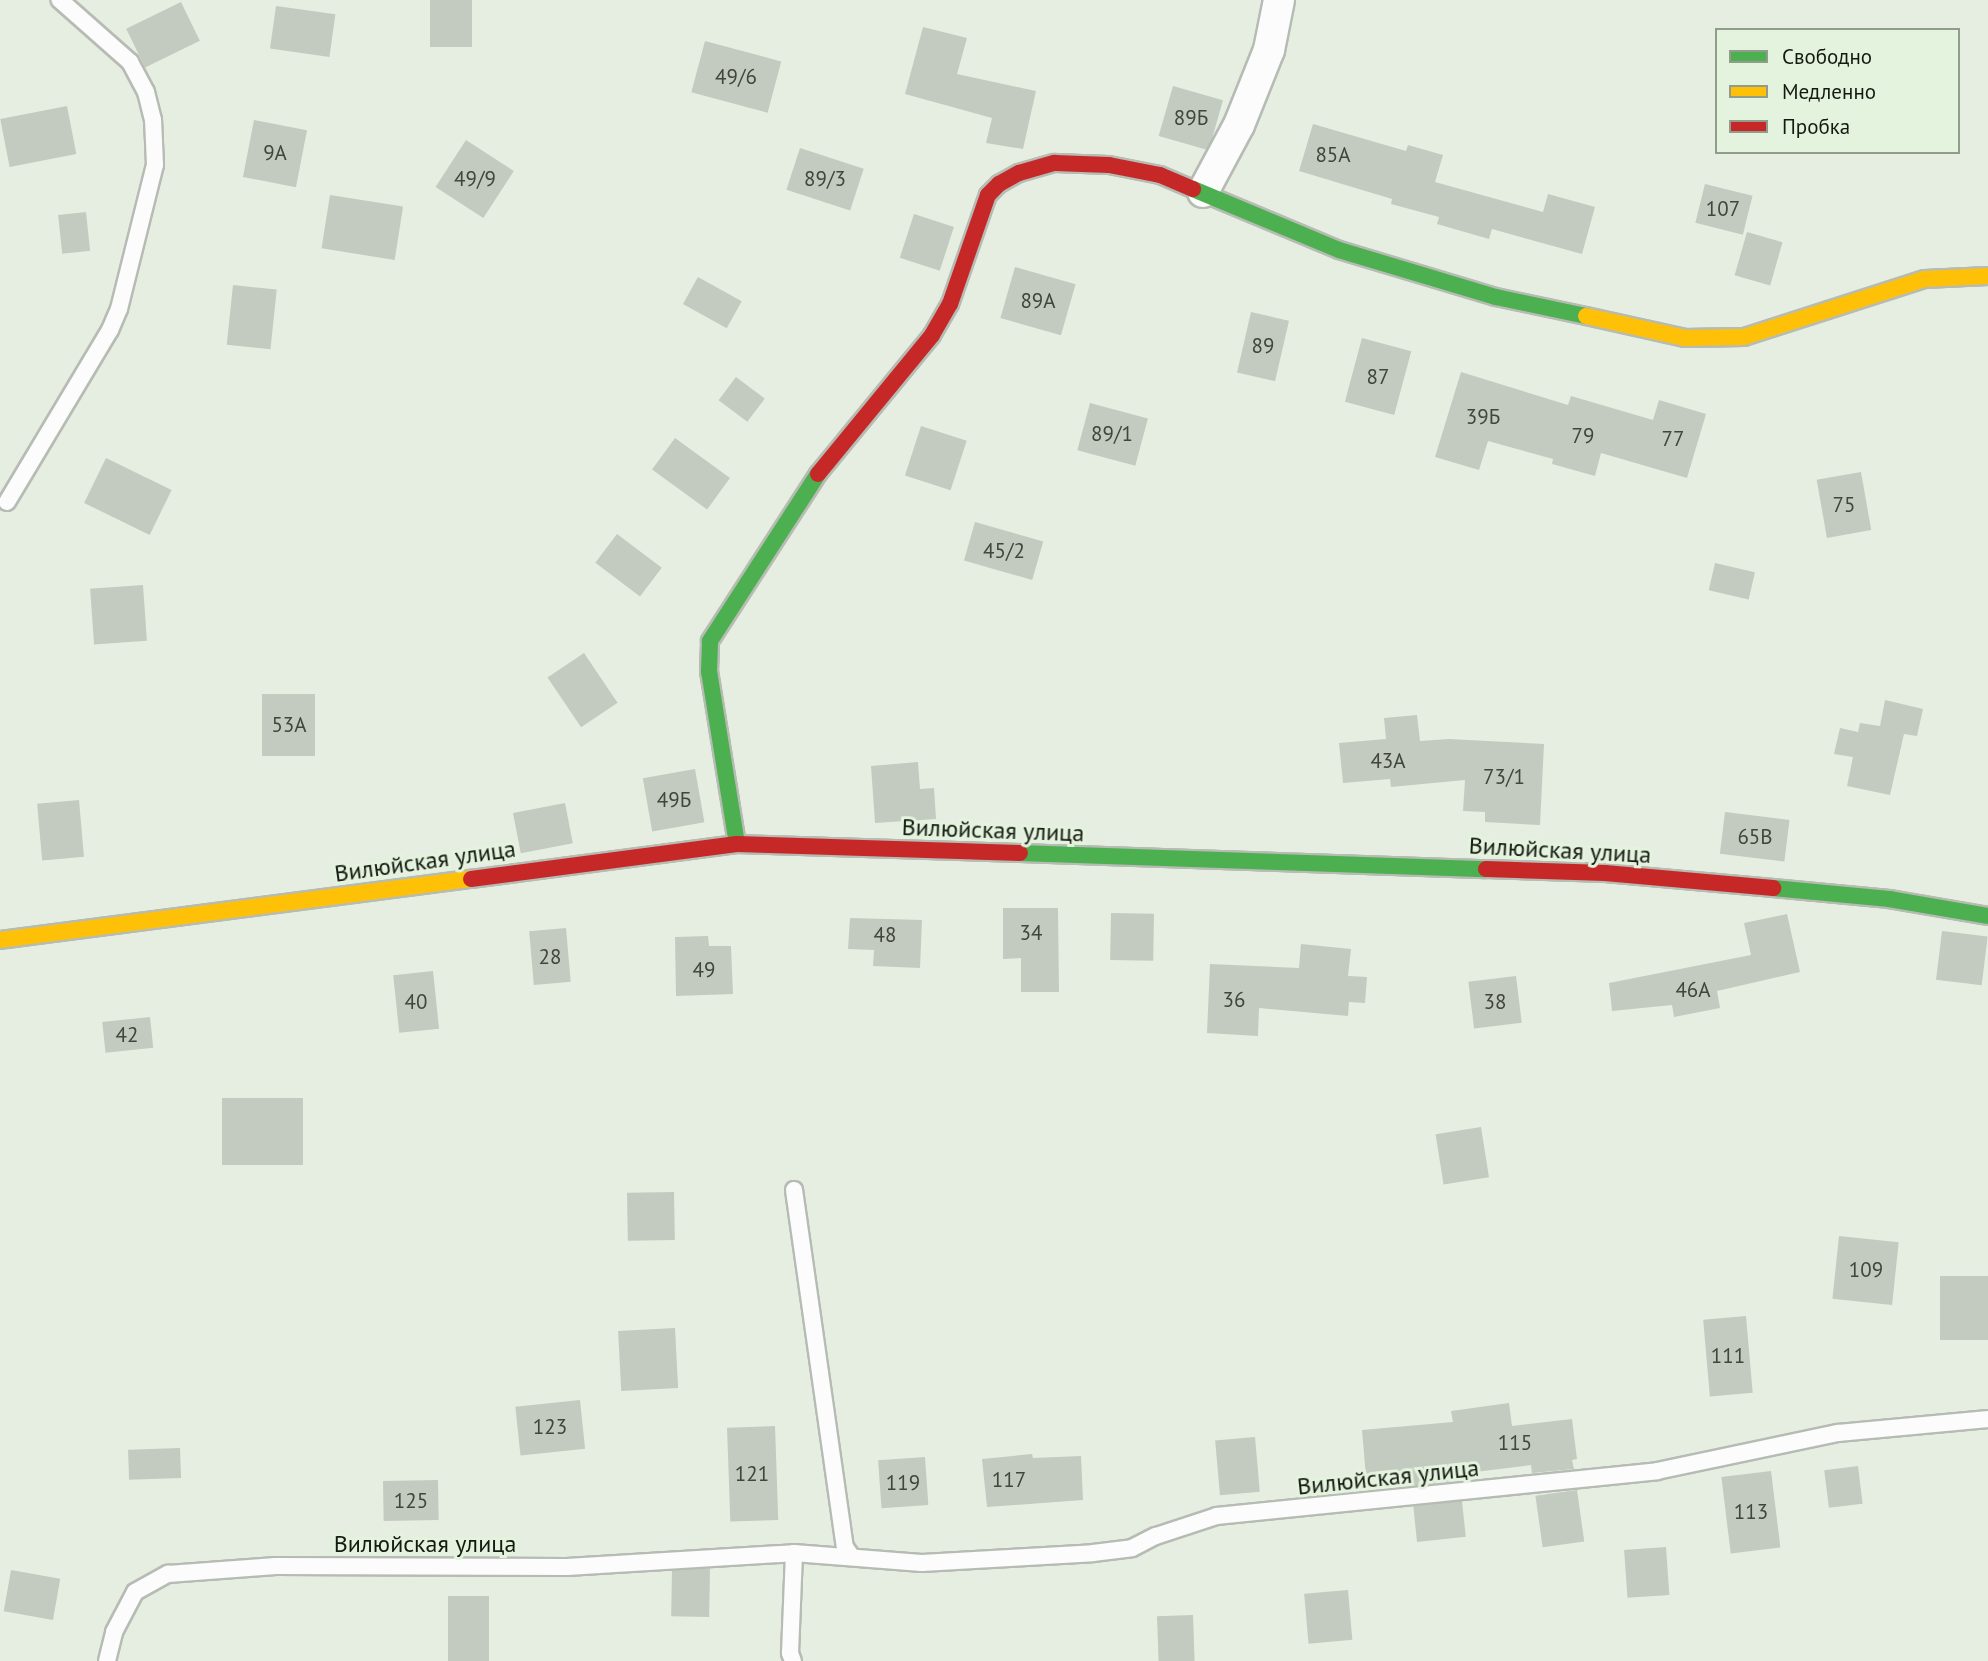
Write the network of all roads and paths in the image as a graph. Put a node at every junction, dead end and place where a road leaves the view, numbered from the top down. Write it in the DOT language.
graph roads {
  1 [pos="60,0"];
  2 [pos="1279,0"];
  3 [pos="1203,192"];
  4 [pos="1988,276"];
  5 [pos="7,502"];
  6 [pos="737,844"];
  7 [pos="1988,916"];
  8 [pos="0,940"];
  9 [pos="794,1190"];
  10 [pos="1988,1419"];
  11 [pos="794,1553"];
  12 [pos="852,1557"];
  13 [pos="107,1661"];
  14 [pos="793,1661"];
  1 -- 5 [label="lane"];
  2 -- 3 [label="street"];
  3 -- 4 [label="street"];
  3 -- 6 [label="street"];
  6 -- 7 [label="street, Вилюйская улица"];
  6 -- 8 [label="street, Вилюйская улица"];
  9 -- 12 [label="lane"];
  10 -- 12 [label="lane, Вилюйская улица"];
  11 -- 12 [label="lane, Вилюйская улица"];
  11 -- 13 [label="lane, Вилюйская улица"];
  11 -- 14 [label="lane"];
}
